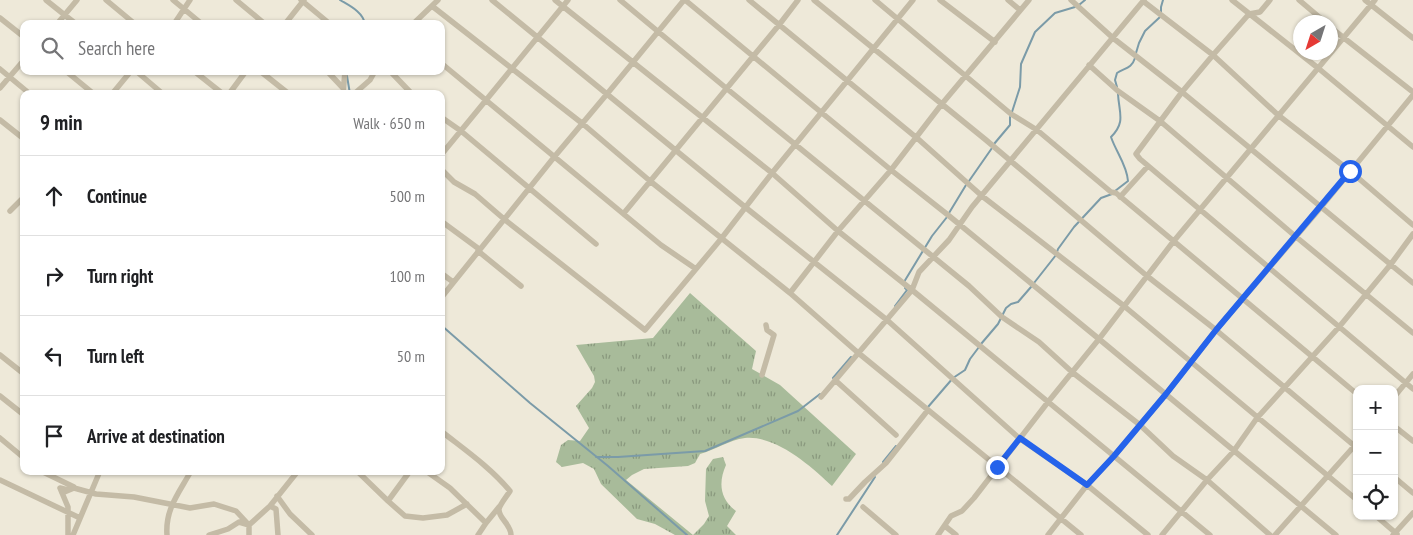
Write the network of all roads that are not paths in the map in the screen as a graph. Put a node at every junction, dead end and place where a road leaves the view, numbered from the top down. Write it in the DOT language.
graph roads {
  1 [pos="46,0"];
  2 [pos="77,0"];
  3 [pos="106,0"];
  4 [pos="173,0"];
  5 [pos="190,0"];
  6 [pos="236,0"];
  7 [pos="303,0"];
  8 [pos="438,0"];
  9 [pos="492,0"];
  10 [pos="555,0"];
  11 [pos="568,0"];
  12 [pos="620,0"];
  13 [pos="685,0"];
  14 [pos="749,0"];
  15 [pos="798,0"];
  16 [pos="814,0"];
  17 [pos="875,0"];
  18 [pos="914,0"];
  19 [pos="940,0"];
  20 [pos="1008,0"];
  21 [pos="1029,0"];
  22 [pos="1070,0"];
  23 [pos="1232,0"];
  24 [pos="1270,0"];
  25 [pos="1299,0"];
  26 [pos="1365,0"];
  27 [pos="1143,1"];
  28 [pos="1373,2"];
  29 [pos="432,6"];
  30 [pos="563,7"];
  31 [pos="184,8"];
  32 [pos="1020,10"];
  33 [pos="1250,14"];
  34 [pos="65,15"];
  35 [pos="1317,15"];
  36 [pos="0,18"];
  37 [pos="61,20"];
  38 [pos="71,20"];
  39 [pos="130,20"];
  40 [pos="176,20"];
  41 [pos="198,20"];
  42 [pos="260,20"];
  43 [pos="288,20"];
  44 [pos="326,20"];
  45 [pos="417,20"];
  46 [pos="898,20"];
  47 [pos="779,25"];
  48 [pos="658,32"];
  49 [pos="1338,33"];
  50 [pos="20,35"];
  51 [pos="538,38"];
  52 [pos="1113,38"];
  53 [pos="1344,38"];
  54 [pos="1413,38"];
  55 [pos="995,42"];
  56 [pos="873,48"];
  57 [pos="1213,55"];
  58 [pos="753,57"];
  59 [pos="632,62"];
  60 [pos="20,65"];
  61 [pos="445,65"];
  62 [pos="1090,65"];
  63 [pos="512,68"];
  64 [pos="1318,68"];
  65 [pos="0,69"];
  66 [pos="71,75"];
  67 [pos="128,75"];
  68 [pos="141,75"];
  69 [pos="199,75"];
  70 [pos="243,75"];
  71 [pos="265,75"];
  72 [pos="329,75"];
  73 [pos="345,75"];
  74 [pos="373,75"];
  75 [pos="394,75"];
  76 [pos="9,77"];
  77 [pos="966,77"];
  78 [pos="847,80"];
  79 [pos="0,88"];
  80 [pos="726,88"];
  81 [pos="25,90"];
  82 [pos="89,90"];
  83 [pos="115,90"];
  84 [pos="158,90"];
  85 [pos="218,90"];
  86 [pos="232,90"];
  87 [pos="284,90"];
  88 [pos="342,90"];
  89 [pos="343,90"];
  90 [pos="359,90"];
  91 [pos="408,90"];
  92 [pos="1182,92"];
  93 [pos="607,94"];
  94 [pos="1413,94"];
  95 [pos="486,100"];
  96 [pos="942,105"];
  97 [pos="822,113"];
  98 [pos="1278,115"];
  99 [pos="702,118"];
  100 [pos="0,120"];
  101 [pos="445,120"];
  102 [pos="1160,121"];
  103 [pos="583,124"];
  104 [pos="1388,126"];
  105 [pos="1037,130"];
  106 [pos="461,131"];
  107 [pos="20,136"];
  108 [pos="917,138"];
  109 [pos="795,145"];
  110 [pos="1413,147"];
  111 [pos="1252,149"];
  112 [pos="445,150"];
  113 [pos="676,150"];
  114 [pos="554,156"];
  115 [pos="1010,162"];
  116 [pos="1148,166"];
  117 [pos="891,170"];
  118 [pos="1350,171"];
  119 [pos="445,173"];
  120 [pos="772,173"];
  121 [pos="1226,178"];
  122 [pos="650,181"];
  123 [pos="528,189"];
  124 [pos="1116,194"];
  125 [pos="982,196"];
  126 [pos="863,200"];
  127 [pos="18,203"];
  128 [pos="1322,206"];
  129 [pos="746,207"];
  130 [pos="1201,210"];
  131 [pos="10,211"];
  132 [pos="624,213"];
  133 [pos="504,219"];
  134 [pos="445,224"];
  135 [pos="960,225"];
  136 [pos="1413,225"];
  137 [pos="838,231"];
  138 [pos="1413,234"];
  139 [pos="1295,236"];
  140 [pos="721,240"];
  141 [pos="1173,242"];
  142 [pos="596,244"];
  143 [pos="478,250"];
  144 [pos="933,257"];
  145 [pos="815,262"];
  146 [pos="1391,264"];
  147 [pos="1268,268"];
  148 [pos="696,269"];
  149 [pos="445,276"];
  150 [pos="1147,276"];
  151 [pos="453,282"];
  152 [pos="1413,283"];
  153 [pos="520,286"];
  154 [pos="912,290"];
  155 [pos="445,293"];
  156 [pos="790,294"];
  157 [pos="1365,294"];
  158 [pos="1243,300"];
  159 [pos="1124,306"];
  160 [pos="887,320"];
  161 [pos="766,325"];
  162 [pos="1339,327"];
  163 [pos="1216,330"];
  164 [pos="1413,333"];
  165 [pos="1100,339"];
  166 [pos="858,352"];
  167 [pos="0,355"];
  168 [pos="1312,356"];
  169 [pos="1191,363"];
  170 [pos="20,371"];
  171 [pos="1072,372"];
  172 [pos="762,374"];
  173 [pos="1413,374"];
  174 [pos="835,380"];
  175 [pos="1405,383"];
  176 [pos="1285,387"];
  177 [pos="1413,389"];
  178 [pos="1353,391"];
  179 [pos="1398,392"];
  180 [pos="1166,394"];
  181 [pos="0,396"];
  182 [pos="822,397"];
  183 [pos="1048,402"];
  184 [pos="928,410"];
  185 [pos="20,412"];
  186 [pos="1257,418"];
  187 [pos="1140,425"];
  188 [pos="1398,429"];
  189 [pos="445,434"];
  190 [pos="896,434"];
  191 [pos="0,438"];
  192 [pos="1020,438"];
  193 [pos="1413,441"];
  194 [pos="1353,444"];
  195 [pos="1353,449"];
  196 [pos="1234,452"];
  197 [pos="20,455"];
  198 [pos="1114,456"];
  199 [pos="997,467"];
  200 [pos="49,475"];
  201 [pos="98,475"];
  202 [pos="189,475"];
  203 [pos="295,475"];
  204 [pos="361,475"];
  205 [pos="407,475"];
  206 [pos="432,475"];
  207 [pos="1328,475"];
  208 [pos="0,480"];
  209 [pos="1207,480"];
  210 [pos="1398,480"];
  211 [pos="1087,485"];
  212 [pos="62,493"];
  213 [pos="1413,493"];
  214 [pos="90,495"];
  215 [pos="277,496"];
  216 [pos="1353,497"];
  217 [pos="846,499"];
  218 [pos="388,501"];
  219 [pos="467,504"];
  220 [pos="171,505"];
  221 [pos="270,506"];
  222 [pos="1301,506"];
  223 [pos="499,507"];
  224 [pos="863,507"];
  225 [pos="1181,511"];
  226 [pos="1413,513"];
  227 [pos="80,518"];
  228 [pos="1061,520"];
  229 [pos="1380,520"];
  230 [pos="486,524"];
  231 [pos="249,525"];
  232 [pos="945,526"];
  233 [pos="1395,534"];
  234 [pos="68,535"];
  235 [pos="73,535"];
  236 [pos="167,535"];
  237 [pos="209,535"];
  238 [pos="249,535"];
  239 [pos="278,535"];
  240 [pos="312,535"];
  241 [pos="478,535"];
  242 [pos="511,535"];
  243 [pos="896,535"];
  244 [pos="938,535"];
  245 [pos="956,535"];
  246 [pos="1048,535"];
  247 [pos="1081,535"];
  248 [pos="1148,535"];
  249 [pos="1162,535"];
  250 [pos="1210,535"];
  251 [pos="1270,535"];
  252 [pos="1275,535"];
  253 [pos="1336,535"];
  1 -- 34 [label="street"];
  2 -- 34 [label="street"];
  3 -- 39 [label="street"];
  4 -- 31 [label="street"];
  5 -- 31 [label="street"];
  6 -- 42 [label="street"];
  7 -- 43 [label="street"];
  7 -- 44 [label="street"];
  8 -- 29 [label="street"];
  9 -- 51 [label="street"];
  10 -- 30 [label="street"];
  11 -- 30 [label="street"];
  12 -- 48 [label="street"];
  13 -- 48 [label="street"];
  13 -- 58 [label="street"];
  14 -- 47 [label="street"];
  15 -- 47 [label="street"];
  16 -- 56 [label="street"];
  17 -- 46 [label="street"];
  18 -- 46 [label="street"];
  19 -- 55 [label="street"];
  20 -- 32 [label="street"];
  21 -- 32 [label="street"];
  22 -- 52 [label="street"];
  23 -- 33 [label="street"];
  24 -- 33 [label="street"];
  25 -- 35 [label="street"];
  26 -- 28 [label="street"];
  27 -- 52 [label="street"];
  27 -- 57 [label="street"];
  28 -- 53 [label="street"];
  28 -- 54 [label="street"];
  29 -- 45 [label="street"];
  29 -- 63 [label="street"];
  30 -- 51 [label="street"];
  30 -- 59 [label="street"];
  31 -- 40 [label="street"];
  31 -- 41 [label="street"];
  32 -- 55 [label="street"];
  33 -- 57 [label="street"];
  33 -- 64 [label="street"];
  34 -- 37 [label="street"];
  34 -- 38 [label="street"];
  36 -- 50 [label="street"];
  46 -- 56 [label="street"];
  46 -- 77 [label="street"];
  47 -- 58 [label="street"];
  47 -- 78 [label="street"];
  48 -- 59 [label="street"];
  48 -- 80 [label="street"];
  49 -- 53 [label="street"];
  51 -- 63 [label="street"];
  51 -- 93 [label="street"];
  52 -- 62 [label="street"];
  52 -- 92 [label="street"];
  53 -- 64 [label="street"];
  53 -- 94 [label="street"];
  55 -- 77 [label="street"];
  56 -- 78 [label="street"];
  56 -- 96 [label="street"];
  57 -- 92 [label="street"];
  57 -- 98 [label="street"];
  58 -- 80 [label="street"];
  58 -- 97 [label="street"];
  59 -- 93 [label="street"];
  59 -- 99 [label="street"];
  60 -- 76 [label="street"];
  61 -- 95 [label="street"];
  62 -- 102 [label="street"];
  62 -- 105 [label="street"];
  63 -- 95 [label="street"];
  63 -- 103 [label="street"];
  64 -- 98 [label="street"];
  64 -- 104 [label="street"];
  65 -- 76 [label="street"];
  66 -- 82 [label="street"];
  67 -- 83 [label="street"];
  68 -- 84 [label="street"];
  69 -- 85 [label="street"];
  70 -- 86 [label="street"];
  71 -- 87 [label="street"];
  72 -- 88 [label="street"];
  73 -- 89 [label="street"];
  74 -- 90 [label="street"];
  75 -- 91 [label="street"];
  76 -- 79 [label="street"];
  76 -- 81 [label="street"];
  77 -- 96 [label="street"];
  77 -- 105 [label="street"];
  78 -- 97 [label="street"];
  78 -- 108 [label="street"];
  80 -- 99 [label="street"];
  80 -- 109 [label="street"];
  92 -- 102 [label="street"];
  92 -- 111 [label="street"];
  93 -- 103 [label="street"];
  93 -- 113 [label="street"];
  94 -- 104 [label="street"];
  95 -- 106 [label="street"];
  95 -- 114 [label="street"];
  96 -- 108 [label="street"];
  96 -- 115 [label="street"];
  97 -- 109 [label="street"];
  97 -- 117 [label="street"];
  98 -- 111 [label="street"];
  98 -- 118 [label="street"];
  99 -- 113 [label="street"];
  99 -- 120 [label="street"];
  100 -- 107 [label="street"];
  101 -- 106 [label="street"];
  102 -- 116 [label="street"];
  102 -- 121 [label="street"];
  103 -- 114 [label="street"];
  103 -- 122 [label="street"];
  104 -- 110 [label="street"];
  104 -- 118 [label="street"];
  105 -- 115 [label="street"];
  105 -- 124 [label="street"];
  106 -- 112 [label="street"];
  106 -- 123 [label="street"];
  108 -- 117 [label="street"];
  108 -- 125 [label="street"];
  109 -- 120 [label="street"];
  109 -- 126 [label="street"];
  111 -- 121 [label="street"];
  111 -- 128 [label="street"];
  113 -- 122 [label="street"];
  113 -- 129 [label="street"];
  114 -- 123 [label="street"];
  114 -- 132 [label="street"];
  115 -- 125 [label="street"];
  115 -- 150 [label="street"];
  116 -- 124 [label="street"];
  116 -- 130 [label="street"];
  117 -- 126 [label="street"];
  117 -- 135 [label="street"];
  118 -- 128 [label="street"];
  118 -- 136 [label="street"];
  119 -- 133 [label="street"];
  120 -- 129 [label="street"];
  120 -- 137 [label="street"];
  121 -- 130 [label="street"];
  121 -- 139 [label="street"];
  122 -- 132 [label="street"];
  122 -- 140 [label="street"];
  123 -- 133 [label="street"];
  123 -- 142 [label="street"];
  124 -- 141 [label="street"];
  125 -- 135 [label="street"];
  125 -- 159 [label="street"];
  126 -- 137 [label="street"];
  126 -- 144 [label="street"];
  127 -- 131 [label="street"];
  128 -- 139 [label="street"];
  128 -- 146 [label="street"];
  129 -- 140 [label="street"];
  129 -- 145 [label="street"];
  130 -- 141 [label="street"];
  130 -- 147 [label="street"];
  132 -- 148 [label="street"];
  133 -- 143 [label="street"];
  133 -- 148 [label="street"];
  134 -- 143 [label="street"];
  135 -- 144 [label="street"];
  135 -- 165 [label="street"];
  137 -- 145 [label="street"];
  137 -- 154 [label="street"];
  138 -- 146 [label="street"];
  139 -- 147 [label="street"];
  139 -- 157 [label="street"];
  140 -- 148 [label="street"];
  140 -- 156 [label="street"];
  141 -- 150 [label="street"];
  141 -- 158 [label="street"];
  143 -- 151 [label="street"];
  143 -- 153 [label="street"];
  144 -- 154 [label="street"];
  144 -- 171 [label="street"];
  145 -- 156 [label="street"];
  145 -- 160 [label="street"];
  146 -- 152 [label="street"];
  146 -- 157 [label="street"];
  147 -- 158 [label="street"];
  147 -- 162 [label="street"];
  149 -- 151 [label="street"];
  150 -- 159 [label="street"];
  150 -- 163 [label="street"];
  151 -- 155 [label="street"];
  154 -- 160 [label="street"];
  154 -- 183 [label="street"];
  156 -- 166 [label="street"];
  157 -- 162 [label="street"];
  157 -- 164 [label="street"];
  158 -- 163 [label="street"];
  158 -- 168 [label="street"];
  159 -- 165 [label="street"];
  159 -- 169 [label="street"];
  160 -- 166 [label="street"];
  160 -- 192 [label="street"];
  161 -- 172 [label="street"];
  162 -- 168 [label="street"];
  162 -- 175 [label="street"];
  163 -- 169 [label="street"];
  163 -- 176 [label="street"];
  165 -- 171 [label="street"];
  165 -- 180 [label="street"];
  166 -- 174 [label="street"];
  166 -- 184 [label="street"];
  167 -- 170 [label="street"];
  168 -- 176 [label="street"];
  168 -- 178 [label="street"];
  169 -- 180 [label="street"];
  169 -- 186 [label="street"];
  171 -- 183 [label="street"];
  171 -- 187 [label="street"];
  173 -- 175 [label="street"];
  174 -- 182 [label="street"];
  174 -- 190 [label="street"];
  175 -- 177 [label="street"];
  175 -- 179 [label="street"];
  176 -- 186 [label="street"];
  176 -- 194 [label="street"];
  180 -- 187 [label="street"];
  180 -- 196 [label="street"];
  181 -- 185 [label="street"];
  183 -- 192 [label="street"];
  183 -- 198 [label="street"];
  184 -- 199 [label="street"];
  184 -- 217 [label="street"];
  186 -- 196 [label="street"];
  186 -- 207 [label="street"];
  187 -- 198 [label="street"];
  187 -- 209 [label="street"];
  188 -- 193 [label="street"];
  189 -- 223 [label="street"];
  191 -- 197 [label="street"];
  192 -- 199 [label="street"];
  192 -- 211 [label="street"];
  195 -- 207 [label="street"];
  196 -- 209 [label="street"];
  196 -- 222 [label="street"];
  198 -- 211 [label="street"];
  198 -- 225 [label="street"];
  199 -- 228 [label="street"];
  199 -- 232 [label="street"];
  200 -- 214 [label="street"];
  201 -- 214 [label="street"];
  202 -- 220 [label="street"];
  203 -- 215 [label="street"];
  204 -- 218 [label="street"];
  205 -- 218 [label="street"];
  206 -- 219 [label="street"];
  207 -- 216 [label="street"];
  207 -- 222 [label="street"];
  208 -- 227 [label="street"];
  209 -- 225 [label="street"];
  209 -- 251 [label="street"];
  210 -- 213 [label="street"];
  211 -- 228 [label="street"];
  211 -- 248 [label="street"];
  212 -- 214 [label="street"];
  212 -- 220 [label="street"];
  212 -- 234 [label="street"];
  214 -- 227 [label="street"];
  215 -- 221 [label="street"];
  215 -- 240 [label="street"];
  218 -- 219 [label="street"];
  219 -- 230 [label="street"];
  220 -- 231 [label="street"];
  220 -- 236 [label="street"];
  221 -- 231 [label="street"];
  221 -- 239 [label="street"];
  222 -- 252 [label="street"];
  222 -- 253 [label="street"];
  223 -- 230 [label="street"];
  223 -- 242 [label="street"];
  224 -- 243 [label="street"];
  225 -- 249 [label="street"];
  225 -- 250 [label="street"];
  226 -- 233 [label="street"];
  227 -- 235 [label="street"];
  228 -- 246 [label="street"];
  228 -- 247 [label="street"];
  229 -- 233 [label="street"];
  230 -- 241 [label="street"];
  231 -- 237 [label="street"];
  231 -- 238 [label="street"];
  232 -- 244 [label="street"];
  232 -- 245 [label="street"];
}
